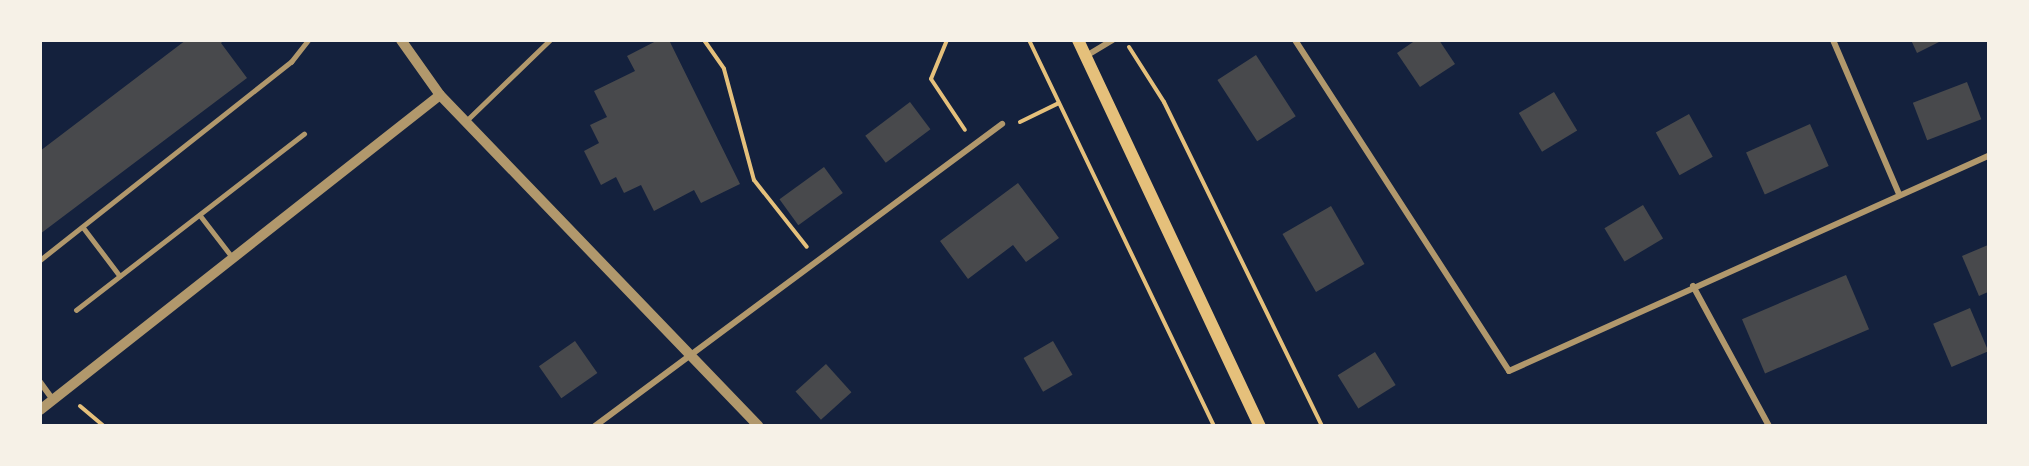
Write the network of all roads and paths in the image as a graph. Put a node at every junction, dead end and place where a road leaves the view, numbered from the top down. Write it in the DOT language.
graph roads {
  1 [pos="308,40"];
  2 [pos="401,40"];
  3 [pos="550,40"];
  4 [pos="704,40"];
  5 [pos="946,40"];
  6 [pos="1029,40"];
  7 [pos="1077,40"];
  8 [pos="1113,40"];
  9 [pos="1126,40"];
  10 [pos="1295,40"];
  11 [pos="1833,40"];
  12 [pos="1086,56"];
  13 [pos="440,95"];
  14 [pos="1059,103"];
  15 [pos="466,121"];
  16 [pos="1002,124"];
  17 [pos="304,134"];
  18 [pos="975,143"];
  19 [pos="1989,156"];
  20 [pos="1899,194"];
  21 [pos="200,215"];
  22 [pos="83,227"];
  23 [pos="823,255"];
  24 [pos="40,260"];
  25 [pos="234,260"];
  26 [pos="120,276"];
  27 [pos="1693,286"];
  28 [pos="76,310"];
  29 [pos="689,353"];
  30 [pos="40,382"];
  31 [pos="53,400"];
  32 [pos="40,410"];
  33 [pos="104,426"];
  34 [pos="595,426"];
  35 [pos="758,426"];
  36 [pos="1214,426"];
  37 [pos="1260,426"];
  38 [pos="1322,426"];
  39 [pos="1769,426"];
  1 -- 22 [label="lane"];
  2 -- 13 [label="street"];
  3 -- 15 [label="lane"];
  4 -- 23 [label="path"];
  5 -- 18 [label="path"];
  6 -- 14 [label="path"];
  7 -- 12 [label="main road"];
  8 -- 12 [label="street"];
  9 -- 38 [label="path"];
  10 -- 27 [label="street"];
  11 -- 20 [label="street"];
  12 -- 37 [label="main road"];
  13 -- 15 [label="street"];
  13 -- 25 [label="street"];
  14 -- 16 [label="path"];
  14 -- 36 [label="path"];
  15 -- 29 [label="street"];
  16 -- 18 [label="street"];
  17 -- 21 [label="lane"];
  18 -- 23 [label="street"];
  19 -- 20 [label="street"];
  20 -- 27 [label="street"];
  21 -- 25 [label="lane"];
  21 -- 26 [label="lane"];
  22 -- 24 [label="lane"];
  22 -- 26 [label="lane"];
  23 -- 29 [label="street"];
  25 -- 31 [label="street"];
  26 -- 28 [label="lane"];
  27 -- 39 [label="street"];
  29 -- 34 [label="street"];
  29 -- 35 [label="street"];
  30 -- 31 [label="street"];
  31 -- 32 [label="street"];
  31 -- 33 [label="path"];
}
